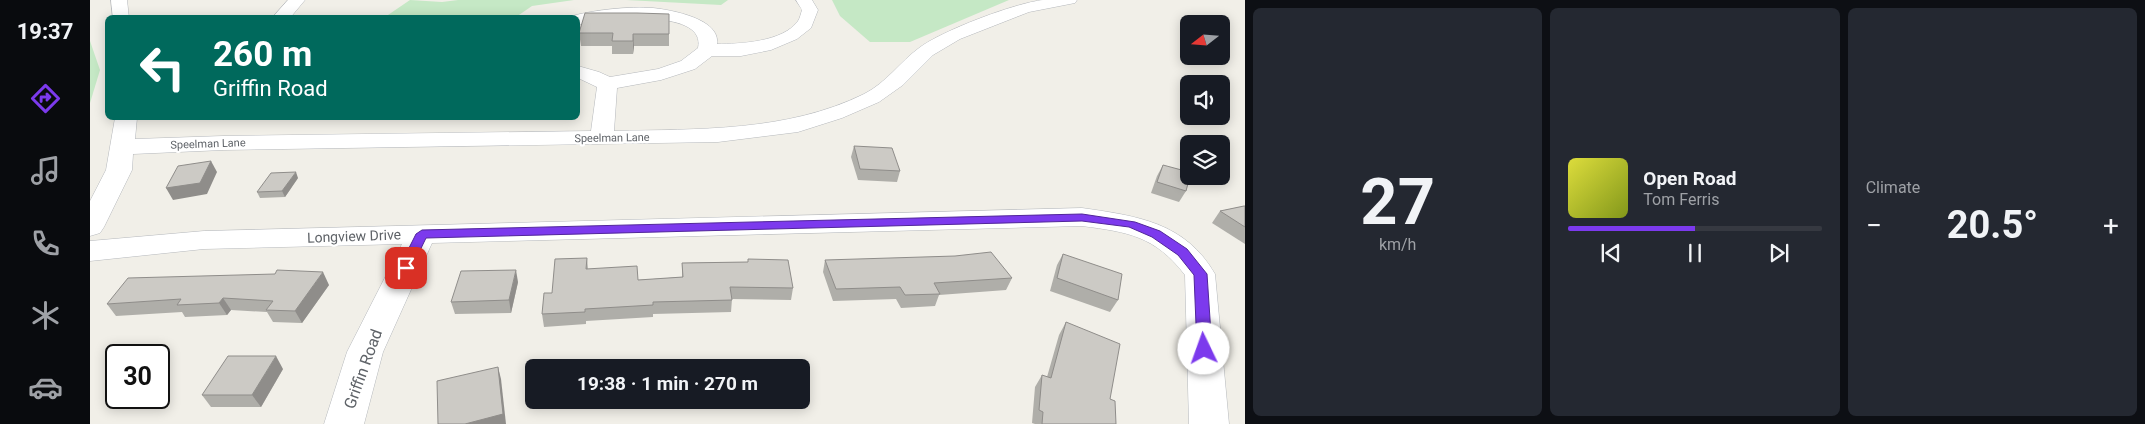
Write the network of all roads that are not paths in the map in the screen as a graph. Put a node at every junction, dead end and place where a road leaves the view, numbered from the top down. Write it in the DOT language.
graph roads {
  1 [pos="297,0"];
  2 [pos="804,0"];
  3 [pos="1070,0"];
  4 [pos="283,15"];
  5 [pos="580,19"];
  6 [pos="707,50"];
  7 [pos="580,73"];
  8 [pos="607,84"];
  9 [pos="126,120"];
  10 [pos="602,138"];
  11 [pos="123,147"];
  12 [pos="90,227"];
  13 [pos="422,234"];
  14 [pos="90,251"];
  15 [pos="344,424"];
  16 [pos="1209,424"];
  1 -- 4 [label="street"];
  2 -- 6 [label="street"];
  3 -- 10 [label="street, Speelman Lane"];
  5 -- 6 [label="street"];
  6 -- 8 [label="street"];
  7 -- 8 [label="street"];
  8 -- 10 [label="street"];
  9 -- 11 [label="street"];
  10 -- 11 [label="street, Speelman Lane"];
  11 -- 12 [label="street"];
  13 -- 14 [label="street, Longview Drive"];
  13 -- 15 [label="street, Griffin Road"];
  13 -- 16 [label="street, Longview Drive"];
}
